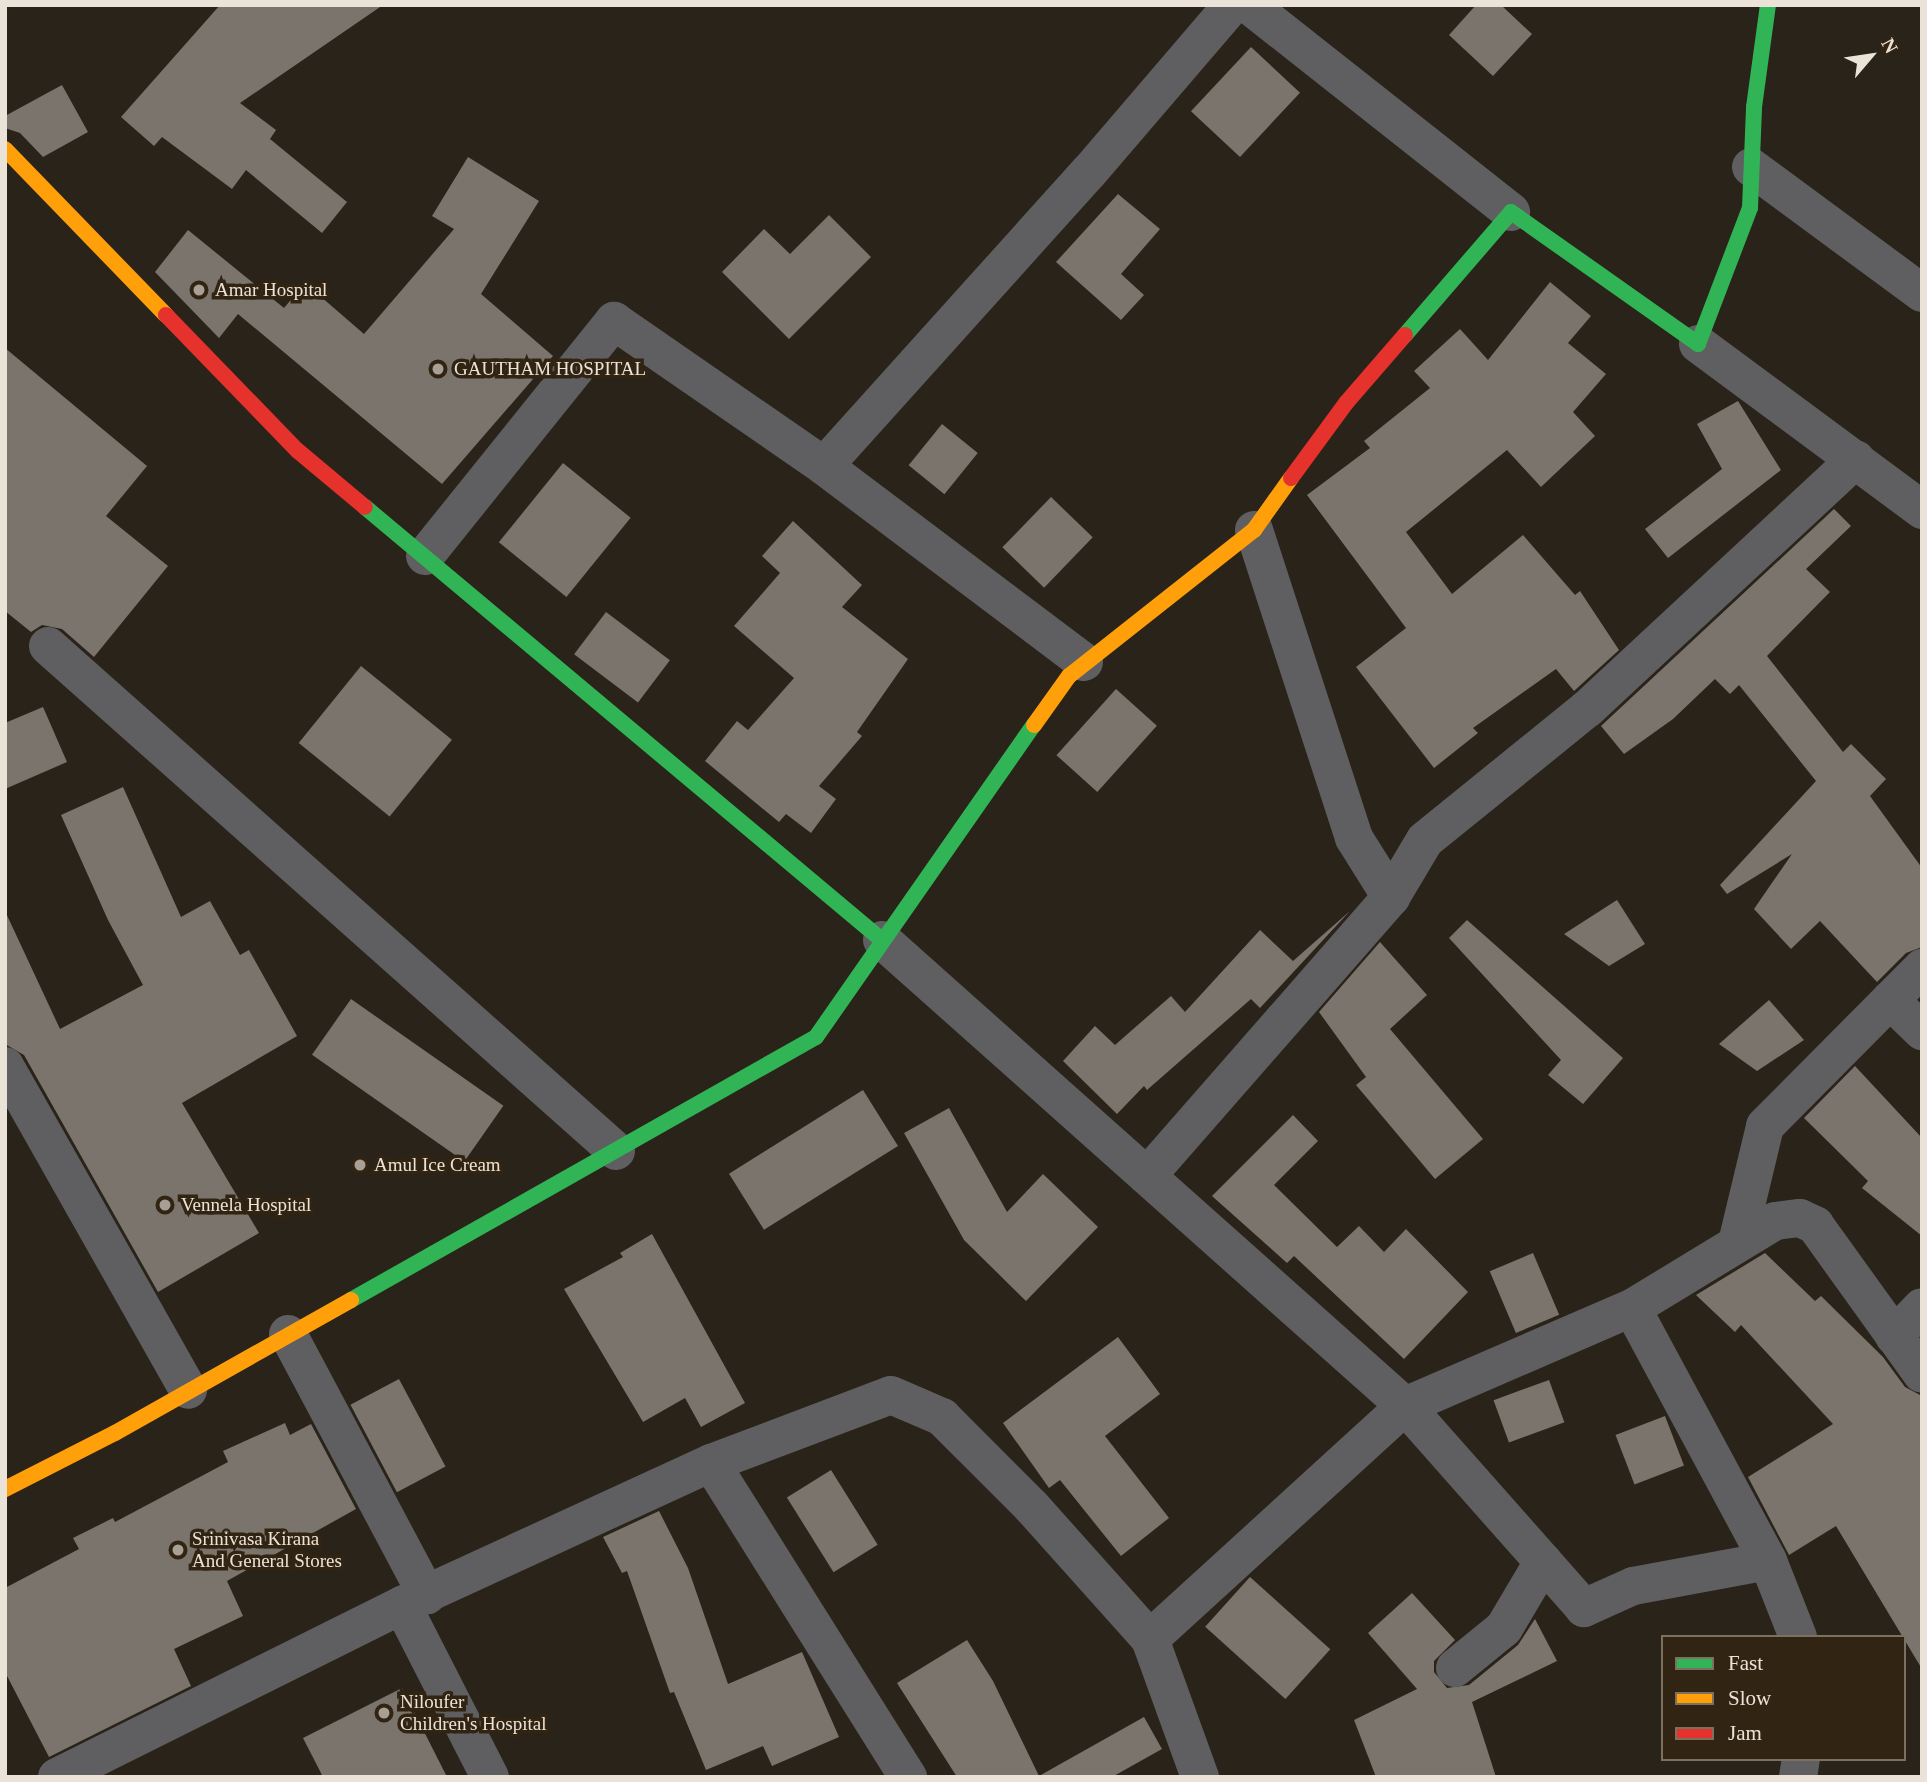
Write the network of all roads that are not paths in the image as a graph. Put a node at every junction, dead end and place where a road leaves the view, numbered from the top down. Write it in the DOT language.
graph roads {
  1 [pos="1232,5"];
  2 [pos="1249,5"];
  3 [pos="1768,5"];
  4 [pos="5,149"];
  5 [pos="1751,167"];
  6 [pos="1511,212"];
  7 [pos="1922,293"];
  8 [pos="1698,344"];
  9 [pos="1856,459"];
  10 [pos="824,466"];
  11 [pos="1922,510"];
  12 [pos="1254,530"];
  13 [pos="425,556"];
  14 [pos="48,646"];
  15 [pos="1084,662"];
  16 [pos="1391,897"];
  17 [pos="882,940"];
  18 [pos="1922,968"];
  19 [pos="1890,1000"];
  20 [pos="1922,1031"];
  21 [pos="5,1066"];
  22 [pos="616,1151"];
  23 [pos="1147,1176"];
  24 [pos="1737,1243"];
  25 [pos="1922,1307"];
  26 [pos="1632,1308"];
  27 [pos="288,1334"];
  28 [pos="1894,1336"];
  29 [pos="1922,1374"];
  30 [pos="188,1390"];
  31 [pos="1405,1406"];
  32 [pos="710,1463"];
  33 [pos="5,1489"];
  34 [pos="1768,1561"];
  35 [pos="1543,1562"];
  36 [pos="414,1600"];
  37 [pos="1797,1635"];
  38 [pos="1150,1639"];
  39 [pos="1455,1668"];
  40 [pos="57,1777"];
  41 [pos="490,1777"];
  42 [pos="908,1777"];
  43 [pos="1200,1777"];
  1 -- 10 [label="street"];
  2 -- 6 [label="street"];
  3 -- 5 [label="street"];
  4 -- 13 [label="street"];
  5 -- 7 [label="street"];
  5 -- 8 [label="street"];
  6 -- 8 [label="street"];
  6 -- 12 [label="street"];
  8 -- 9 [label="street"];
  9 -- 11 [label="street"];
  9 -- 16 [label="street"];
  10 -- 13 [label="street"];
  10 -- 15 [label="street"];
  12 -- 15 [label="street"];
  12 -- 16 [label="street"];
  13 -- 17 [label="street"];
  14 -- 22 [label="street"];
  15 -- 17 [label="street"];
  16 -- 23 [label="street"];
  17 -- 22 [label="street"];
  17 -- 23 [label="street"];
  18 -- 19 [label="street"];
  19 -- 20 [label="street"];
  19 -- 24 [label="street"];
  21 -- 30 [label="street"];
  22 -- 27 [label="street"];
  23 -- 31 [label="street"];
  24 -- 26 [label="street"];
  24 -- 28 [label="street"];
  25 -- 28 [label="street"];
  26 -- 31 [label="street"];
  26 -- 34 [label="street"];
  27 -- 30 [label="street"];
  27 -- 36 [label="street"];
  28 -- 29 [label="street"];
  30 -- 33 [label="street"];
  31 -- 35 [label="street"];
  31 -- 38 [label="street"];
  32 -- 36 [label="street"];
  32 -- 38 [label="street"];
  32 -- 42 [label="street"];
  34 -- 35 [label="street"];
  34 -- 37 [label="street"];
  35 -- 39 [label="street"];
  36 -- 40 [label="street"];
  36 -- 41 [label="street"];
  38 -- 43 [label="street"];
}
